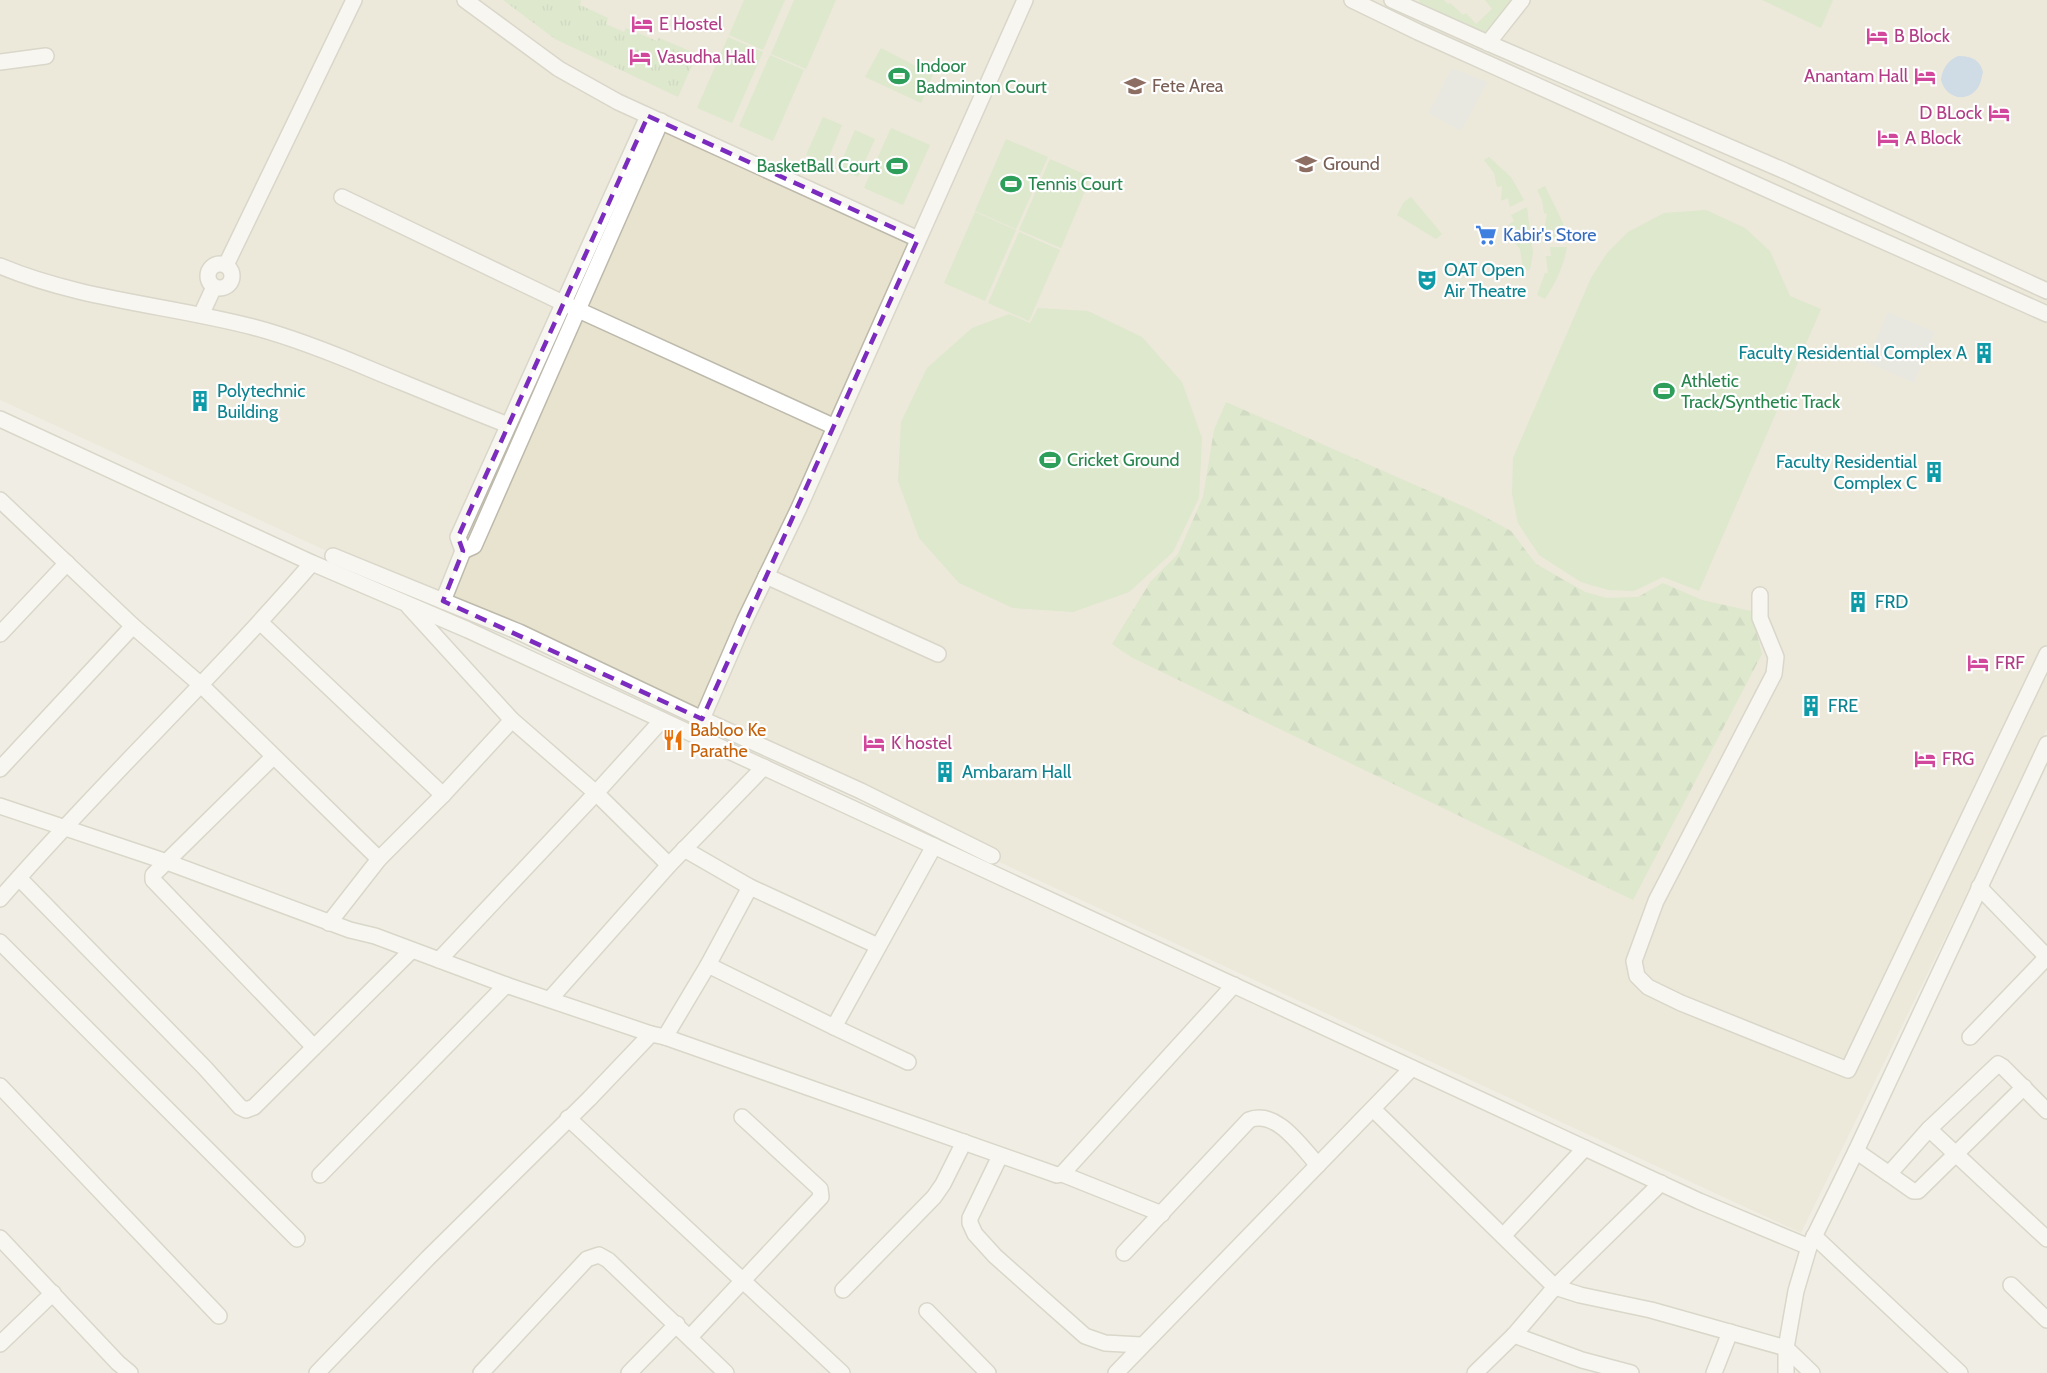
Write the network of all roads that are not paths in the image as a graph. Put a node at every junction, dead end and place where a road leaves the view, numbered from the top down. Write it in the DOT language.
graph roads {
  1 [pos="354,0"];
  2 [pos="465,0"];
  3 [pos="1024,0"];
  4 [pos="1352,0"];
  5 [pos="1522,0"];
  6 [pos="1402,2"];
  7 [pos="1488,43"];
  8 [pos="46,56"];
  9 [pos="1517,56"];
  10 [pos="0,62"];
  11 [pos="1507,72"];
  12 [pos="655,118"];
  13 [pos="342,197"];
  14 [pos="1915,231"];
  15 [pos="918,239"];
  16 [pos="1907,251"];
  17 [pos="0,266"];
  18 [pos="2047,291"];
  19 [pos="571,306"];
  20 [pos="2047,314"];
  21 [pos="201,315"];
  22 [pos="0,420"];
  23 [pos="508,425"];
  24 [pos="835,427"];
  25 [pos="0,500"];
  26 [pos="463,551"];
  27 [pos="333,556"];
  28 [pos="67,563"];
  29 [pos="312,563"];
  30 [pos="766,576"];
  31 [pos="1760,595"];
  32 [pos="442,601"];
  33 [pos="405,603"];
  34 [pos="261,622"];
  35 [pos="133,626"];
  36 [pos="0,634"];
  37 [pos="938,654"];
  38 [pos="2047,654"];
  39 [pos="201,685"];
  40 [pos="702,719"];
  41 [pos="512,720"];
  42 [pos="662,720"];
  43 [pos="2047,744"];
  44 [pos="273,757"];
  45 [pos="764,767"];
  46 [pos="0,769"];
  47 [pos="596,793"];
  48 [pos="443,795"];
  49 [pos="0,806"];
  50 [pos="65,828"];
  51 [pos="934,846"];
  52 [pos="684,849"];
  53 [pos="992,856"];
  54 [pos="379,859"];
  55 [pos="167,862"];
  56 [pos="669,865"];
  57 [pos="19,878"];
  58 [pos="750,887"];
  59 [pos="1978,887"];
  60 [pos="0,899"];
  61 [pos="329,923"];
  62 [pos="0,942"];
  63 [pos="878,946"];
  64 [pos="411,951"];
  65 [pos="2047,957"];
  66 [pos="439,960"];
  67 [pos="708,965"];
  68 [pos="506,985"];
  69 [pos="1234,985"];
  70 [pos="550,999"];
  71 [pos="834,1027"];
  72 [pos="658,1035"];
  73 [pos="1970,1037"];
  74 [pos="314,1047"];
  75 [pos="908,1062"];
  76 [pos="1412,1068"];
  77 [pos="0,1086"];
  78 [pos="2024,1087"];
  79 [pos="1373,1109"];
  80 [pos="2047,1111"];
  81 [pos="742,1117"];
  82 [pos="568,1118"];
  83 [pos="1929,1130"];
  84 [pos="964,1142"];
  85 [pos="1585,1148"];
  86 [pos="1856,1150"];
  87 [pos="1954,1154"];
  88 [pos="1000,1156"];
  89 [pos="1318,1165"];
  90 [pos="320,1174"];
  91 [pos="1062,1174"];
  92 [pos="1889,1174"];
  93 [pos="1661,1183"];
  94 [pos="1162,1214"];
  95 [pos="1503,1236"];
  96 [pos="0,1238"];
  97 [pos="297,1239"];
  98 [pos="2047,1239"];
  99 [pos="1812,1242"];
  100 [pos="1124,1253"];
  101 [pos="744,1281"];
  102 [pos="2011,1285"];
  103 [pos="1555,1287"];
  104 [pos="843,1290"];
  105 [pos="53,1293"];
  106 [pos="927,1311"];
  107 [pos="219,1316"];
  108 [pos="2047,1320"];
  109 [pos="677,1324"];
  110 [pos="1730,1332"];
  111 [pos="1514,1335"];
  112 [pos="690,1337"];
  113 [pos="0,1344"];
  114 [pos="1141,1346"];
  115 [pos="1786,1348"];
  116 [pos="119,1370"];
  117 [pos="317,1373"];
  118 [pos="481,1373"];
  119 [pos="629,1373"];
  120 [pos="726,1373"];
  121 [pos="842,1373"];
  122 [pos="988,1373"];
  123 [pos="1116,1373"];
  124 [pos="1475,1373"];
  125 [pos="1631,1373"];
  126 [pos="1714,1373"];
  127 [pos="1786,1373"];
  128 [pos="1812,1373"];
  129 [pos="1960,1373"];
  1 -- 21 [label="street"];
  2 -- 12 [label="street"];
  3 -- 15 [label="street"];
  4 -- 11 [label="street"];
  5 -- 7 [label="street"];
  6 -- 7 [label="street"];
  7 -- 9 [label="street"];
  8 -- 10 [label="street"];
  9 -- 11 [label="street"];
  9 -- 14 [label="street"];
  11 -- 16 [label="street"];
  12 -- 15 [label="street"];
  12 -- 19 [label="street"];
  13 -- 19 [label="street"];
  14 -- 16 [label="street"];
  14 -- 18 [label="street"];
  15 -- 24 [label="street"];
  16 -- 20 [label="street"];
  17 -- 21 [label="street"];
  19 -- 23 [label="street"];
  19 -- 24 [label="street"];
  19 -- 26 [label="street"];
  21 -- 23 [label="street"];
  22 -- 29 [label="street"];
  23 -- 26 [label="street"];
  24 -- 30 [label="street"];
  25 -- 28 [label="street"];
  26 -- 32 [label="street"];
  27 -- 32 [label="street"];
  28 -- 35 [label="street"];
  28 -- 36 [label="street"];
  29 -- 33 [label="street"];
  29 -- 34 [label="street"];
  30 -- 37 [label="street"];
  30 -- 40 [label="street"];
  31 -- 38 [label="street"];
  32 -- 40 [label="street"];
  33 -- 41 [label="street"];
  33 -- 42 [label="street"];
  34 -- 39 [label="street"];
  34 -- 48 [label="street"];
  35 -- 39 [label="street"];
  35 -- 46 [label="street"];
  39 -- 44 [label="street"];
  39 -- 50 [label="street"];
  40 -- 53 [label="street"];
  41 -- 47 [label="street"];
  41 -- 48 [label="street"];
  42 -- 45 [label="street"];
  42 -- 47 [label="street"];
  43 -- 59 [label="street"];
  44 -- 54 [label="street"];
  44 -- 55 [label="street"];
  45 -- 51 [label="street"];
  45 -- 52 [label="street"];
  47 -- 56 [label="street"];
  47 -- 66 [label="street"];
  48 -- 54 [label="street"];
  49 -- 50 [label="street"];
  50 -- 55 [label="street"];
  50 -- 57 [label="street"];
  51 -- 63 [label="street"];
  51 -- 69 [label="street"];
  52 -- 56 [label="street"];
  52 -- 58 [label="street"];
  54 -- 61 [label="street"];
  55 -- 61 [label="street"];
  55 -- 74 [label="street"];
  56 -- 70 [label="street"];
  57 -- 60 [label="street"];
  57 -- 74 [label="street"];
  58 -- 63 [label="street"];
  58 -- 67 [label="street"];
  59 -- 65 [label="street"];
  59 -- 86 [label="street"];
  61 -- 64 [label="street"];
  62 -- 97 [label="street"];
  63 -- 71 [label="street"];
  64 -- 66 [label="street"];
  64 -- 74 [label="street"];
  65 -- 73 [label="street"];
  66 -- 68 [label="street"];
  67 -- 71 [label="street"];
  67 -- 72 [label="street"];
  68 -- 70 [label="street"];
  68 -- 90 [label="street"];
  69 -- 76 [label="street"];
  69 -- 91 [label="street"];
  70 -- 72 [label="street"];
  71 -- 75 [label="street"];
  72 -- 82 [label="street"];
  72 -- 84 [label="street"];
  76 -- 79 [label="street"];
  76 -- 85 [label="street"];
  77 -- 107 [label="street"];
  78 -- 80 [label="street"];
  78 -- 83 [label="street"];
  78 -- 87 [label="street"];
  79 -- 89 [label="street"];
  79 -- 95 [label="street"];
  81 -- 101 [label="street"];
  82 -- 101 [label="street"];
  82 -- 117 [label="street"];
  83 -- 87 [label="street"];
  83 -- 92 [label="street"];
  84 -- 88 [label="street"];
  84 -- 104 [label="street"];
  85 -- 93 [label="street"];
  85 -- 95 [label="street"];
  86 -- 92 [label="street"];
  86 -- 99 [label="street"];
  87 -- 92 [label="street"];
  87 -- 98 [label="street"];
  88 -- 91 [label="street"];
  88 -- 114 [label="street"];
  89 -- 94 [label="street"];
  89 -- 114 [label="street"];
  91 -- 94 [label="street"];
  93 -- 99 [label="street"];
  93 -- 103 [label="street"];
  94 -- 100 [label="street"];
  95 -- 103 [label="street"];
  96 -- 105 [label="street"];
  99 -- 115 [label="street"];
  99 -- 129 [label="street"];
  101 -- 112 [label="street"];
  101 -- 121 [label="street"];
  102 -- 108 [label="street"];
  103 -- 110 [label="street"];
  103 -- 111 [label="street"];
  105 -- 113 [label="street"];
  105 -- 116 [label="street"];
  106 -- 122 [label="street"];
  109 -- 112 [label="street"];
  109 -- 118 [label="street"];
  109 -- 119 [label="street"];
  110 -- 115 [label="street"];
  110 -- 126 [label="street"];
  111 -- 124 [label="street"];
  111 -- 125 [label="street"];
  112 -- 120 [label="street"];
  114 -- 123 [label="street"];
  115 -- 127 [label="street"];
  115 -- 128 [label="street"];
}
